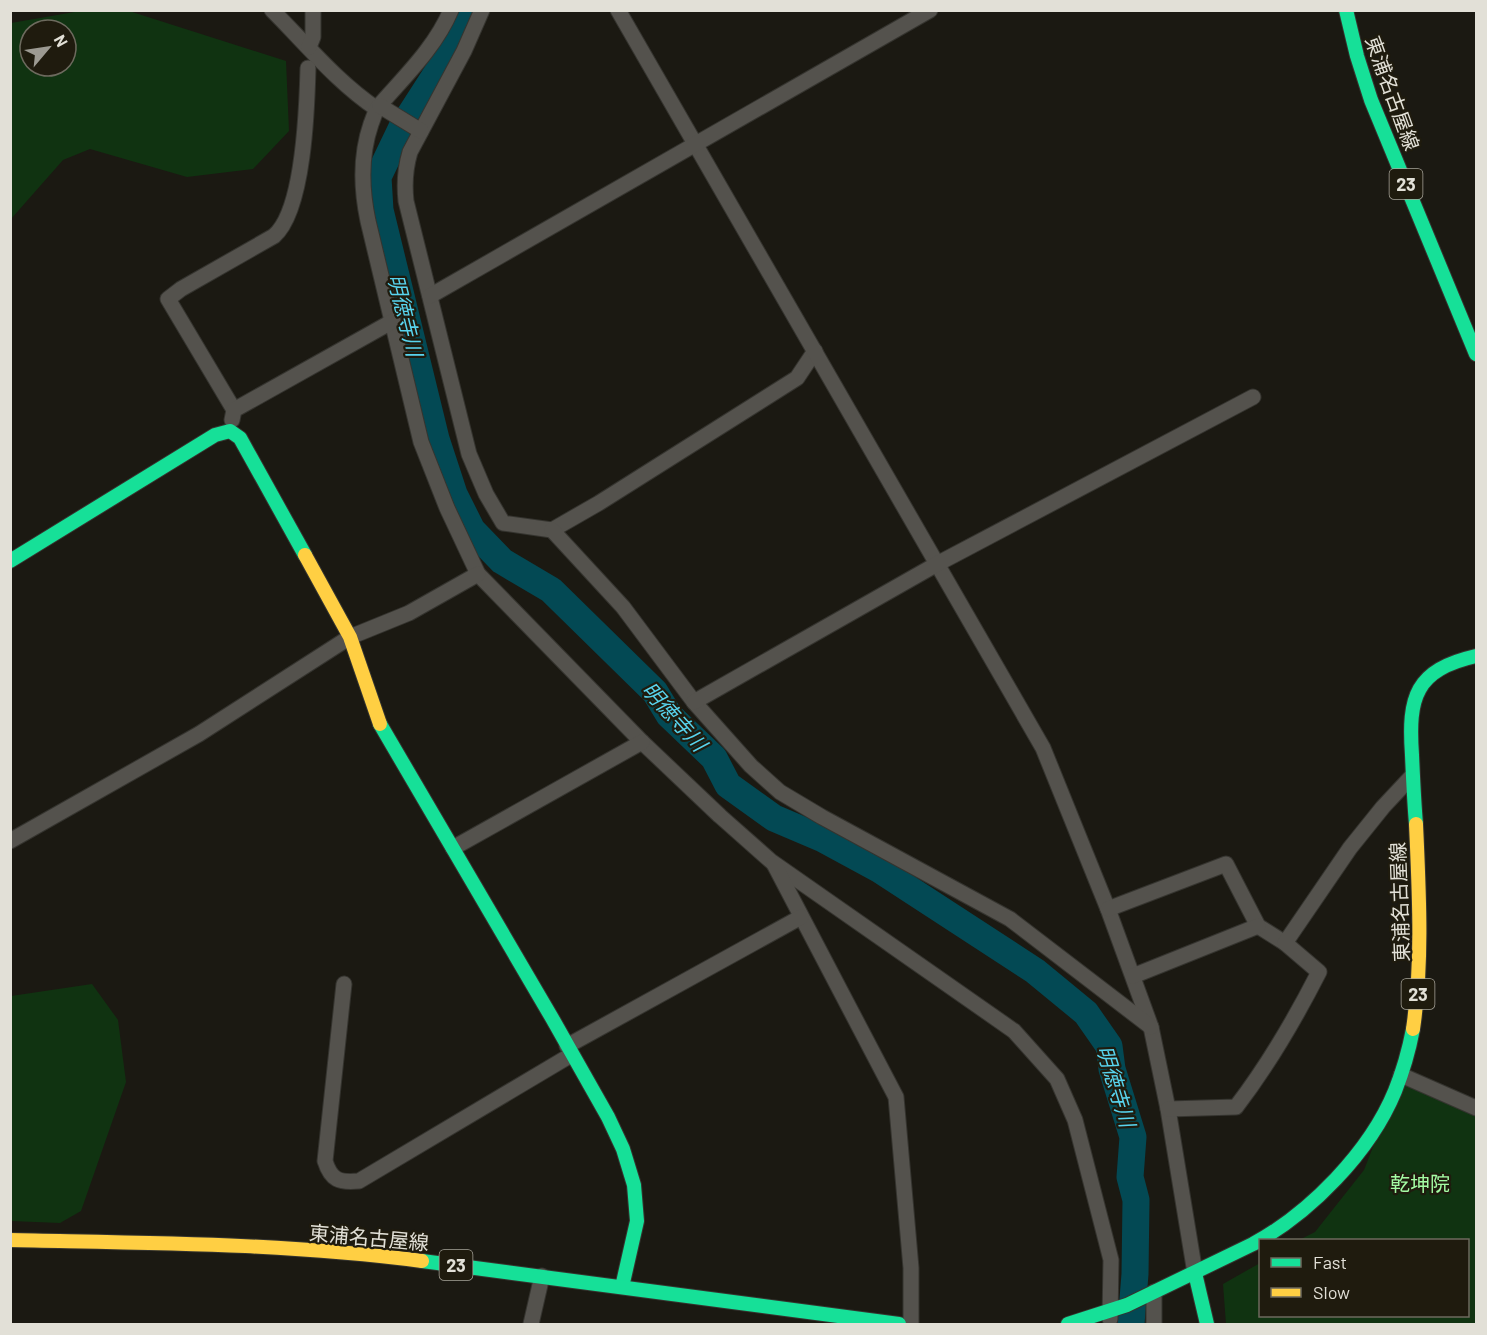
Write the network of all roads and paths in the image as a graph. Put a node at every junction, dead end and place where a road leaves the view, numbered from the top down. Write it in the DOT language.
graph roads {
  1 [pos="272,10"];
  2 [pos="313,10"];
  3 [pos="451,10"];
  4 [pos="482,10"];
  5 [pos="618,10"];
  6 [pos="930,10"];
  7 [pos="1346,10"];
  8 [pos="309,47"];
  9 [pos="308,68"];
  10 [pos="382,108"];
  11 [pos="417,129"];
  12 [pos="696,145"];
  13 [pos="430,297"];
  14 [pos="393,321"];
  15 [pos="815,351"];
  16 [pos="1476,354"];
  17 [pos="1253,397"];
  18 [pos="234,410"];
  19 [pos="230,431"];
  20 [pos="552,530"];
  21 [pos="10,561"];
  22 [pos="937,564"];
  23 [pos="478,574"];
  24 [pos="350,637"];
  25 [pos="1476,656"];
  26 [pos="694,702"];
  27 [pos="642,742"];
  28 [pos="1412,776"];
  29 [pos="1383,807"];
  30 [pos="1415,812"];
  31 [pos="10,841"];
  32 [pos="453,848"];
  33 [pos="772,862"];
  34 [pos="1108,909"];
  35 [pos="801,917"];
  36 [pos="1258,926"];
  37 [pos="1285,944"];
  38 [pos="1133,976"];
  39 [pos="344,984"];
  40 [pos="1151,1027"];
  41 [pos="569,1051"];
  42 [pos="1401,1075"];
  43 [pos="1476,1108"];
  44 [pos="1168,1109"];
  45 [pos="1260,1239"];
  46 [pos="10,1240"];
  47 [pos="1259,1240"];
  48 [pos="1195,1273"];
  49 [pos="542,1276"];
  50 [pos="622,1287"];
  51 [pos="1154,1292"];
  52 [pos="1111,1315"];
  53 [pos="531,1324"];
  54 [pos="899,1324"];
  55 [pos="911,1324"];
  56 [pos="1068,1324"];
  57 [pos="1154,1324"];
  58 [pos="1207,1324"];
  1 -- 8 [label="street"];
  2 -- 8 [label="street"];
  3 -- 10 [label="street"];
  4 -- 11 [label="street"];
  5 -- 12 [label="street"];
  6 -- 12 [label="street"];
  7 -- 16 [label="main road, 東浦名古屋線 / 23"];
  8 -- 10 [label="street"];
  9 -- 18 [label="street"];
  10 -- 11 [label="street"];
  10 -- 14 [label="street"];
  11 -- 13 [label="street"];
  12 -- 13 [label="street"];
  12 -- 15 [label="street"];
  13 -- 20 [label="street"];
  14 -- 18 [label="street"];
  14 -- 23 [label="street"];
  15 -- 20 [label="street"];
  15 -- 22 [label="street"];
  17 -- 22 [label="street"];
  18 -- 19 [label="street"];
  19 -- 21 [label="main road"];
  19 -- 24 [label="main road"];
  20 -- 26 [label="street"];
  22 -- 26 [label="street"];
  22 -- 34 [label="street"];
  23 -- 24 [label="street"];
  23 -- 27 [label="street"];
  24 -- 31 [label="street"];
  24 -- 32 [label="main road"];
  25 -- 28 [label="main road, 東浦名古屋線 / 23"];
  26 -- 40 [label="street"];
  27 -- 32 [label="street"];
  27 -- 33 [label="street"];
  28 -- 29 [label="street"];
  28 -- 30 [label="main road, 東浦名古屋線 / 23"];
  29 -- 30 [label="street"];
  29 -- 37 [label="street"];
  30 -- 42 [label="main road, 東浦名古屋線 / 23"];
  32 -- 41 [label="main road"];
  33 -- 35 [label="street"];
  33 -- 52 [label="street"];
  34 -- 36 [label="street"];
  34 -- 38 [label="street"];
  35 -- 41 [label="street"];
  35 -- 55 [label="street"];
  36 -- 37 [label="street"];
  36 -- 38 [label="street"];
  37 -- 44 [label="street"];
  38 -- 40 [label="street"];
  39 -- 41 [label="street"];
  40 -- 44 [label="street"];
  41 -- 50 [label="main road"];
  42 -- 43 [label="street"];
  42 -- 45 [label="main road, 東浦名古屋線 / 23"];
  44 -- 48 [label="street"];
  46 -- 49 [label="main road, 東浦名古屋線 / 23"];
  47 -- 48 [label="main road, 東浦名古屋線 / 23"];
  48 -- 51 [label="main road, 東浦名古屋線 / 23"];
  48 -- 58 [label="main road"];
  49 -- 50 [label="main road, 東浦名古屋線 / 23"];
  49 -- 53 [label="street"];
  50 -- 54 [label="main road, 東浦名古屋線 / 23"];
  51 -- 52 [label="main road, 東浦名古屋線 / 23"];
  51 -- 57 [label="street"];
  52 -- 56 [label="main road, 東浦名古屋線 / 23"];
}
